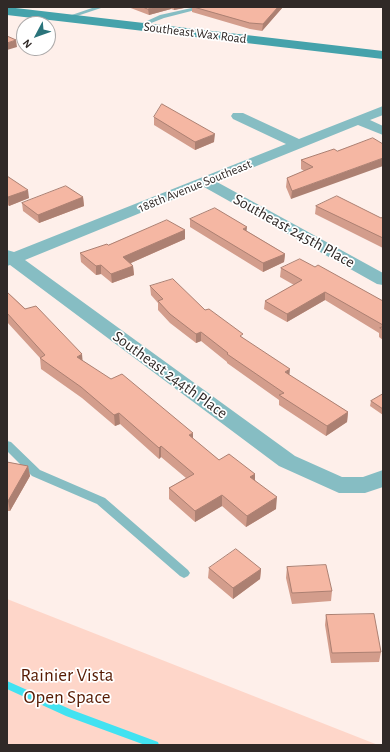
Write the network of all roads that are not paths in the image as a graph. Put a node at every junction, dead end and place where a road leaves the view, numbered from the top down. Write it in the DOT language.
graph roads {
  1 [pos="101,7"];
  2 [pos="204,7"];
  3 [pos="7,11"];
  4 [pos="66,18"];
  5 [pos="139,26"];
  6 [pos="383,55"];
  7 [pos="383,110"];
  8 [pos="238,116"];
  9 [pos="358,120"];
  10 [pos="383,131"];
  11 [pos="298,144"];
  12 [pos="205,182"];
  13 [pos="9,258"];
  14 [pos="383,280"];
  15 [pos="7,445"];
  16 [pos="383,478"];
  17 [pos="184,573"];
  1 -- 4 [label="lane"];
  2 -- 5 [label="lane"];
  3 -- 4 [label="street, Southeast Wax Road"];
  4 -- 5 [label="street, Southeast Wax Road"];
  5 -- 6 [label="street, Southeast Wax Road"];
  7 -- 9 [label="street, 188th Avenue Southeast"];
  8 -- 11 [label="street"];
  9 -- 10 [label="street"];
  9 -- 11 [label="street, 188th Avenue Southeast"];
  11 -- 12 [label="street, 188th Avenue Southeast"];
  12 -- 13 [label="street, 188th Avenue Southeast"];
  12 -- 14 [label="street, Southeast 245th Place"];
  13 -- 16 [label="street, Southeast 244th Place"];
  15 -- 17 [label="lane"];
}
